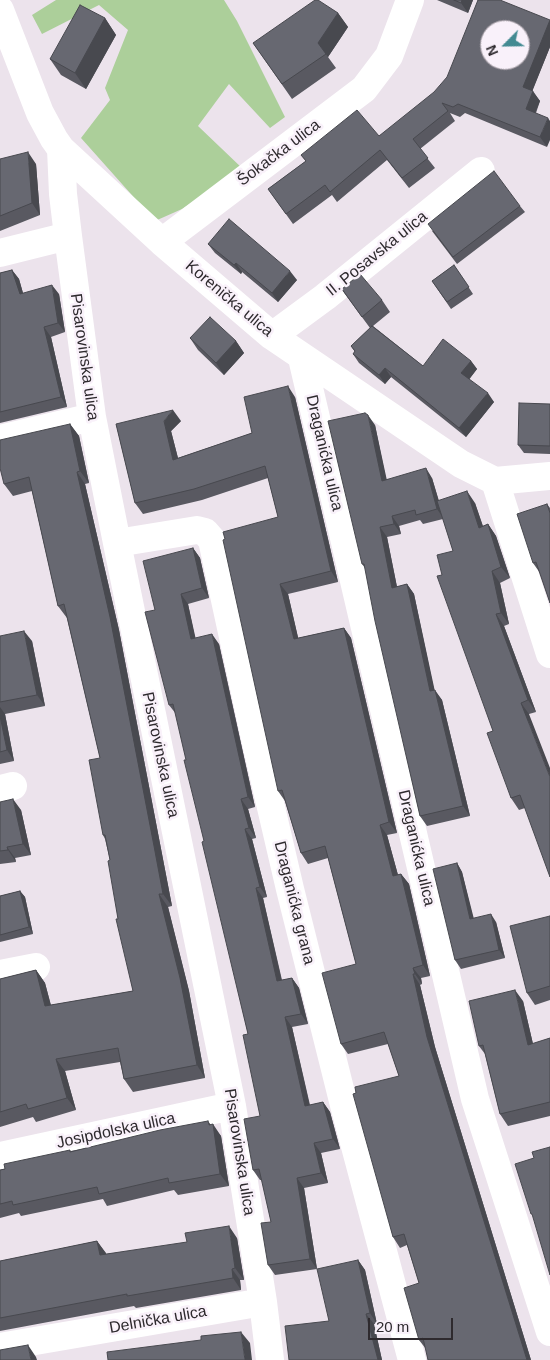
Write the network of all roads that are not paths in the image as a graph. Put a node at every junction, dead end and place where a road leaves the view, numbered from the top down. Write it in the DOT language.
graph roads {
  1 [pos="410,0"];
  2 [pos="0,10"];
  3 [pos="61,149"];
  4 [pos="481,170"];
  5 [pos="68,236"];
  6 [pos="162,242"];
  7 [pos="0,253"];
  8 [pos="272,336"];
  9 [pos="302,358"];
  10 [pos="92,417"];
  11 [pos="0,439"];
  12 [pos="550,476"];
  13 [pos="495,481"];
  14 [pos="116,543"];
  15 [pos="550,654"];
  16 [pos="36,967"];
  17 [pos="0,974"];
  18 [pos="232,1106"];
  19 [pos="0,1156"];
  20 [pos="263,1302"];
  21 [pos="550,1332"];
  22 [pos="0,1347"];
  23 [pos="55,1349"];
  24 [pos="270,1360"];
  25 [pos="412,1360"];
  1 -- 6 [label="street, Šokačka ulica"];
  2 -- 3 [label="street, Korenička ulica"];
  3 -- 5 [label="street, Pisarovinska ulica"];
  3 -- 6 [label="street, Korenička ulica"];
  4 -- 8 [label="street, II. Posavska ulica"];
  5 -- 7 [label="street"];
  5 -- 10 [label="street, Pisarovinska ulica"];
  6 -- 8 [label="street, Korenička ulica"];
  8 -- 9 [label="street, Korenička ulica"];
  9 -- 13 [label="street, Korenička ulica"];
  9 -- 21 [label="street, Draganićka ulica"];
  10 -- 11 [label="street"];
  10 -- 14 [label="street, Pisarovinska ulica"];
  12 -- 13 [label="street"];
  13 -- 15 [label="street"];
  14 -- 18 [label="street, Pisarovinska ulica"];
  14 -- 25 [label="street, Draganićka grana"];
  16 -- 17 [label="street"];
  18 -- 19 [label="street, Josipdolska ulica"];
  18 -- 20 [label="street, Pisarovinska ulica"];
  20 -- 23 [label="street, Delnička ulica"];
  20 -- 24 [label="street, Pisarovinska ulica"];
  22 -- 23 [label="street, Delnička ulica"];
}
